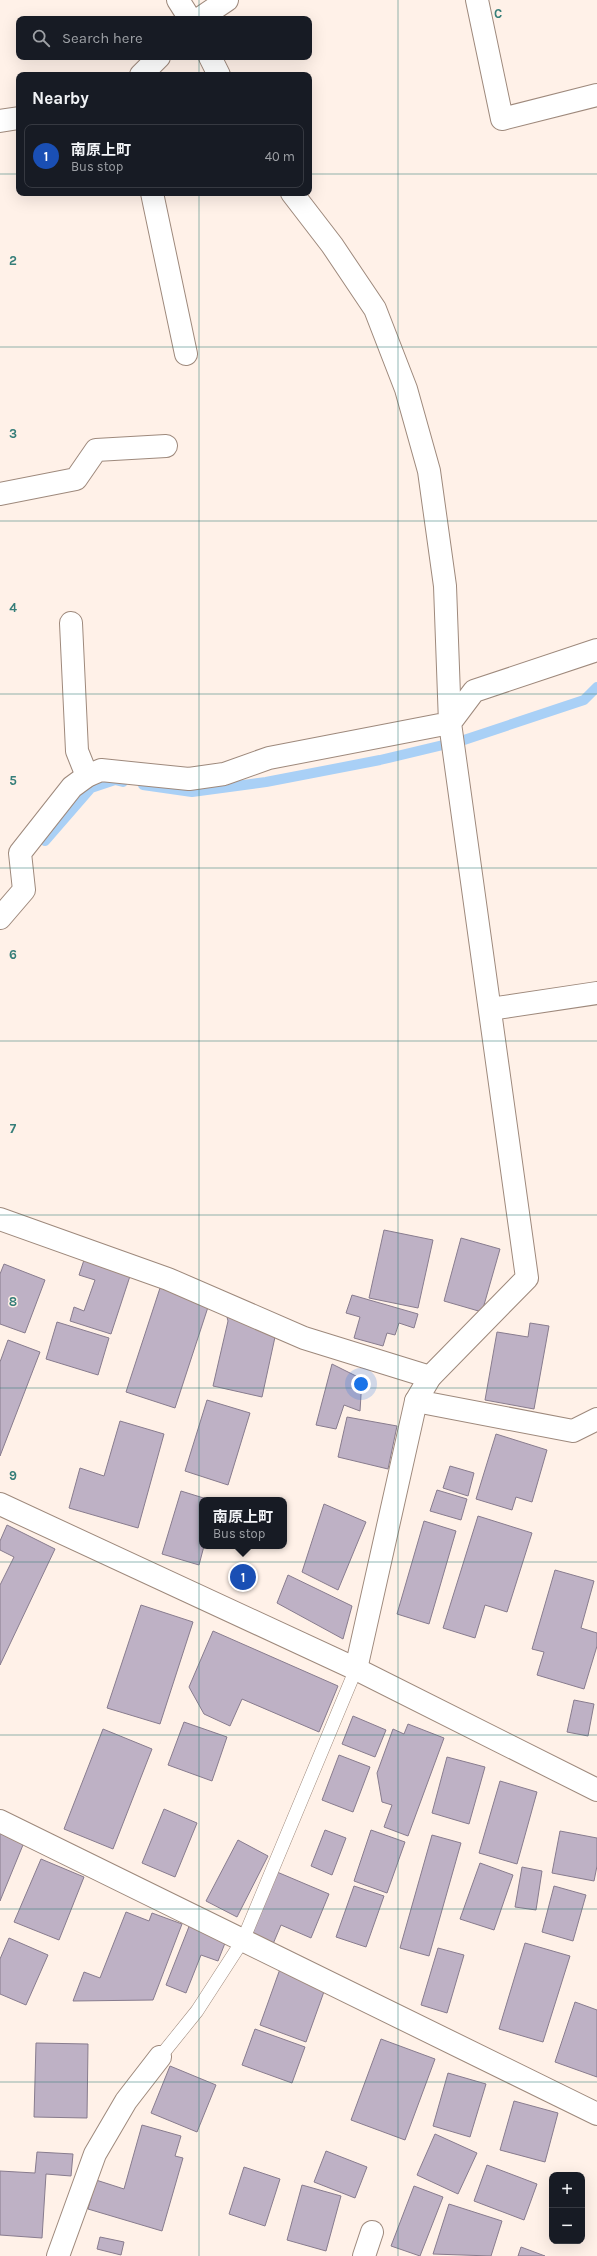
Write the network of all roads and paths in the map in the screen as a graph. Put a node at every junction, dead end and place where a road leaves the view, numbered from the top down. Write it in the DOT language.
graph roads {
  1 [pos="178,0"];
  2 [pos="227,0"];
  3 [pos="477,0"];
  4 [pos="188,16"];
  5 [pos="203,16"];
  6 [pos="156,60"];
  7 [pos="212,60"];
  8 [pos="144,72"];
  9 [pos="218,72"];
  10 [pos="597,95"];
  11 [pos="16,118"];
  12 [pos="0,121"];
  13 [pos="153,196"];
  14 [pos="294,196"];
  15 [pos="186,354"];
  16 [pos="166,446"];
  17 [pos="0,494"];
  18 [pos="71,623"];
  19 [pos="597,650"];
  20 [pos="451,728"];
  21 [pos="87,776"];
  22 [pos="0,918"];
  23 [pos="597,993"];
  24 [pos="490,1009"];
  25 [pos="0,1219"];
  26 [pos="430,1378"];
  27 [pos="416,1401"];
  28 [pos="597,1419"];
  29 [pos="0,1504"];
  30 [pos="356,1669"];
  31 [pos="597,1790"];
  32 [pos="0,1821"];
  33 [pos="243,1940"];
  34 [pos="160,2057"];
  35 [pos="597,2114"];
  36 [pos="372,2232"];
  37 [pos="58,2256"];
  38 [pos="364,2256"];
  1 -- 4 [label="street"];
  2 -- 5 [label="street"];
  3 -- 10 [label="street"];
  6 -- 8 [label="street"];
  7 -- 9 [label="street"];
  11 -- 12 [label="street"];
  13 -- 15 [label="street"];
  14 -- 20 [label="street"];
  16 -- 17 [label="street"];
  18 -- 21 [label="street"];
  19 -- 20 [label="street"];
  20 -- 21 [label="street"];
  20 -- 24 [label="street"];
  21 -- 22 [label="street"];
  23 -- 24 [label="street"];
  24 -- 26 [label="street"];
  25 -- 26 [label="street"];
  26 -- 27 [label="street"];
  27 -- 28 [label="street"];
  27 -- 30 [label="street"];
  29 -- 30 [label="street"];
  30 -- 31 [label="street"];
  30 -- 33 [label="lane"];
  32 -- 33 [label="street"];
  33 -- 34 [label="lane"];
  33 -- 35 [label="street"];
  34 -- 37 [label="street"];
  36 -- 38 [label="street"];
}
